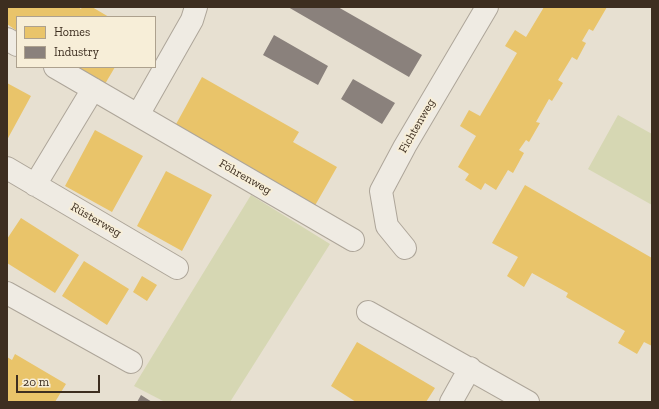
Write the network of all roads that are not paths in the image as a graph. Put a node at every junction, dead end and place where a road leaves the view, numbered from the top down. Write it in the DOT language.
graph roads {
  1 [pos="196,7"];
  2 [pos="486,7"];
  3 [pos="7,39"];
  4 [pos="16,44"];
  5 [pos="57,68"];
  6 [pos="93,89"];
  7 [pos="138,115"];
  8 [pos="9,175"];
  9 [pos="35,185"];
  10 [pos="353,240"];
  11 [pos="405,248"];
  12 [pos="177,268"];
  13 [pos="7,292"];
  14 [pos="368,312"];
  15 [pos="131,362"];
  16 [pos="470,368"];
  17 [pos="451,402"];
  18 [pos="528,402"];
  1 -- 7 [label="street"];
  2 -- 11 [label="street, Fichtenweg"];
  3 -- 4 [label="street"];
  5 -- 6 [label="street, Föhrenweg"];
  6 -- 7 [label="street, Föhrenweg"];
  6 -- 9 [label="street"];
  7 -- 10 [label="street, Föhrenweg"];
  8 -- 9 [label="street, Rüsterweg"];
  9 -- 12 [label="street, Rüsterweg"];
  13 -- 15 [label="street"];
  14 -- 16 [label="street"];
  16 -- 17 [label="street"];
  16 -- 18 [label="street"];
}
